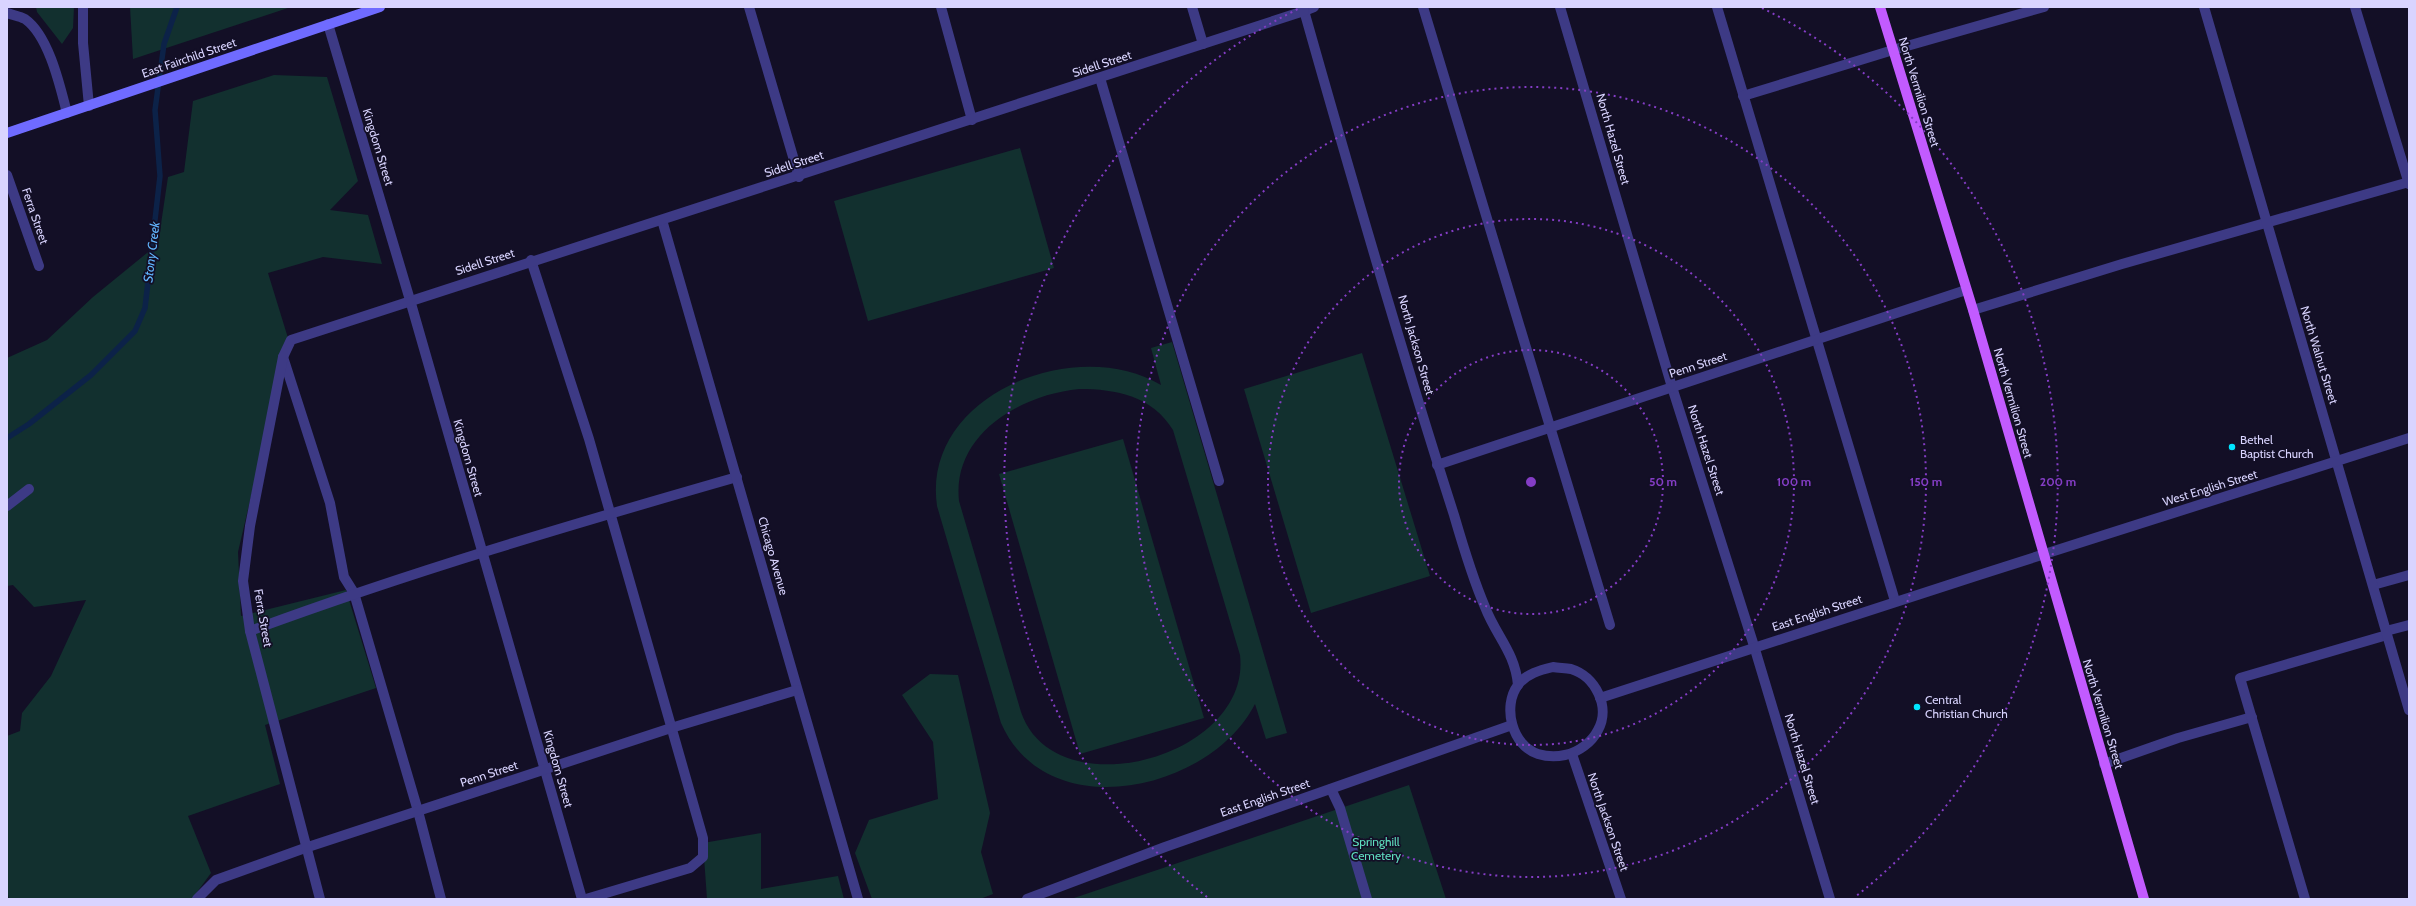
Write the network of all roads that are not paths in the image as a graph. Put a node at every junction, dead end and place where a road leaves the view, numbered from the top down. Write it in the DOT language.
graph roads {
  1 [pos="83,7"];
  2 [pos="380,7"];
  3 [pos="749,7"];
  4 [pos="941,7"];
  5 [pos="1192,7"];
  6 [pos="1314,7"];
  7 [pos="1422,7"];
  8 [pos="1560,7"];
  9 [pos="1717,7"];
  10 [pos="1880,7"];
  11 [pos="2044,7"];
  12 [pos="2204,7"];
  13 [pos="2355,7"];
  14 [pos="1303,9"];
  15 [pos="7,14"];
  16 [pos="328,24"];
  17 [pos="1203,44"];
  18 [pos="1893,50"];
  19 [pos="1100,78"];
  20 [pos="1743,96"];
  21 [pos="89,106"];
  22 [pos="67,114"];
  23 [pos="972,120"];
  24 [pos="7,133"];
  25 [pos="7,175"];
  26 [pos="798,177"];
  27 [pos="2409,183"];
  28 [pos="662,220"];
  29 [pos="2266,223"];
  30 [pos="532,260"];
  31 [pos="39,266"];
  32 [pos="1966,290"];
  33 [pos="410,300"];
  34 [pos="1972,310"];
  35 [pos="1816,339"];
  36 [pos="291,340"];
  37 [pos="282,357"];
  38 [pos="1672,387"];
  39 [pos="1551,428"];
  40 [pos="2409,438"];
  41 [pos="2337,461"];
  42 [pos="1438,465"];
  43 [pos="737,477"];
  44 [pos="1219,481"];
  45 [pos="29,489"];
  46 [pos="7,506"];
  47 [pos="609,514"];
  48 [pos="482,553"];
  49 [pos="2042,553"];
  50 [pos="2409,575"];
  51 [pos="2373,585"];
  52 [pos="354,593"];
  53 [pos="1895,601"];
  54 [pos="2409,624"];
  55 [pos="1610,625"];
  56 [pos="250,631"];
  57 [pos="2387,633"];
  58 [pos="1754,646"];
  59 [pos="1518,685"];
  60 [pos="797,690"];
  61 [pos="1600,698"];
  62 [pos="2409,710"];
  63 [pos="2252,717"];
  64 [pos="1512,725"];
  65 [pos="671,728"];
  66 [pos="1572,754"];
  67 [pos="2104,764"];
  68 [pos="544,769"];
  69 [pos="1331,789"];
  70 [pos="418,811"];
  71 [pos="305,848"];
  72 [pos="197,899"];
  73 [pos="320,899"];
  74 [pos="441,899"];
  75 [pos="582,899"];
  76 [pos="586,899"];
  77 [pos="858,899"];
  78 [pos="1027,899"];
  79 [pos="1367,899"];
  80 [pos="1621,899"];
  81 [pos="1830,899"];
  82 [pos="2144,899"];
  83 [pos="2305,899"];
  1 -- 21 [label="street"];
  2 -- 16 [label="street, East Fairchild Street"];
  3 -- 26 [label="street"];
  4 -- 23 [label="street"];
  5 -- 17 [label="street"];
  6 -- 14 [label="street, Sidell Street"];
  7 -- 39 [label="street"];
  8 -- 38 [label="street, North Hazel Street"];
  9 -- 20 [label="street"];
  10 -- 18 [label="main road, North Vermilion Street"];
  11 -- 18 [label="street"];
  12 -- 29 [label="street, North Walnut Street"];
  13 -- 27 [label="street"];
  14 -- 17 [label="street, Sidell Street"];
  14 -- 42 [label="street, North Jackson Street"];
  15 -- 22 [label="street"];
  16 -- 21 [label="street, East Fairchild Street"];
  16 -- 33 [label="street, Kingdom Street"];
  17 -- 19 [label="street, Sidell Street"];
  18 -- 20 [label="street"];
  18 -- 32 [label="main road, North Vermilion Street"];
  19 -- 23 [label="street, Sidell Street"];
  19 -- 44 [label="street"];
  20 -- 35 [label="street"];
  21 -- 22 [label="street, East Fairchild Street"];
  22 -- 24 [label="street, East Fairchild Street"];
  23 -- 26 [label="street, Sidell Street"];
  25 -- 31 [label="street, Ferra Street"];
  26 -- 28 [label="street, Sidell Street"];
  27 -- 29 [label="street"];
  28 -- 30 [label="street, Sidell Street"];
  28 -- 43 [label="street, Chicago Avenue"];
  29 -- 34 [label="street"];
  29 -- 41 [label="street, North Walnut Street"];
  30 -- 33 [label="street, Sidell Street"];
  30 -- 47 [label="street"];
  32 -- 34 [label="main road, North Vermilion Street"];
  32 -- 35 [label="street, Penn Street"];
  33 -- 36 [label="street, Sidell Street"];
  33 -- 48 [label="street, Kingdom Street"];
  34 -- 49 [label="main road, North Vermilion Street"];
  35 -- 38 [label="street, Penn Street"];
  35 -- 53 [label="street"];
  36 -- 37 [label="street, Ferra Street"];
  37 -- 52 [label="street"];
  37 -- 56 [label="street, Ferra Street"];
  38 -- 39 [label="street, Penn Street"];
  38 -- 58 [label="street, North Hazel Street"];
  39 -- 42 [label="street, Penn Street"];
  39 -- 55 [label="street"];
  40 -- 41 [label="street, West English Street"];
  41 -- 49 [label="street, West English Street"];
  41 -- 51 [label="street, North Walnut Street"];
  42 -- 59 [label="street, North Jackson Street"];
  43 -- 47 [label="street"];
  43 -- 60 [label="street, Chicago Avenue"];
  45 -- 46 [label="street"];
  47 -- 48 [label="street"];
  47 -- 65 [label="street"];
  48 -- 52 [label="street"];
  48 -- 68 [label="street, Kingdom Street"];
  49 -- 53 [label="street, East English Street"];
  49 -- 67 [label="main road, North Vermilion Street"];
  50 -- 51 [label="street"];
  51 -- 57 [label="street, North Walnut Street"];
  52 -- 56 [label="street"];
  52 -- 70 [label="street"];
  53 -- 58 [label="street, East English Street"];
  54 -- 57 [label="street"];
  56 -- 71 [label="street, Ferra Street"];
  57 -- 62 [label="street, North Walnut Street"];
  57 -- 63 [label="street"];
  58 -- 61 [label="street, East English Street"];
  58 -- 81 [label="street, North Hazel Street"];
  59 -- 61 [label="street"];
  59 -- 64 [label="street"];
  60 -- 65 [label="street, Penn Street"];
  60 -- 77 [label="street, Chicago Avenue"];
  61 -- 66 [label="street"];
  63 -- 67 [label="street"];
  63 -- 83 [label="street"];
  64 -- 66 [label="street"];
  64 -- 69 [label="street, East English Street"];
  65 -- 68 [label="street, Penn Street"];
  65 -- 76 [label="street"];
  66 -- 80 [label="street, North Jackson Street"];
  67 -- 82 [label="main road, North Vermilion Street"];
  68 -- 70 [label="street, Penn Street"];
  68 -- 75 [label="street, Kingdom Street"];
  69 -- 78 [label="street, East English Street"];
  69 -- 79 [label="street"];
  70 -- 71 [label="street, Penn Street"];
  70 -- 74 [label="street"];
  71 -- 72 [label="street, Penn Street"];
  71 -- 73 [label="street, Ferra Street"];
}
